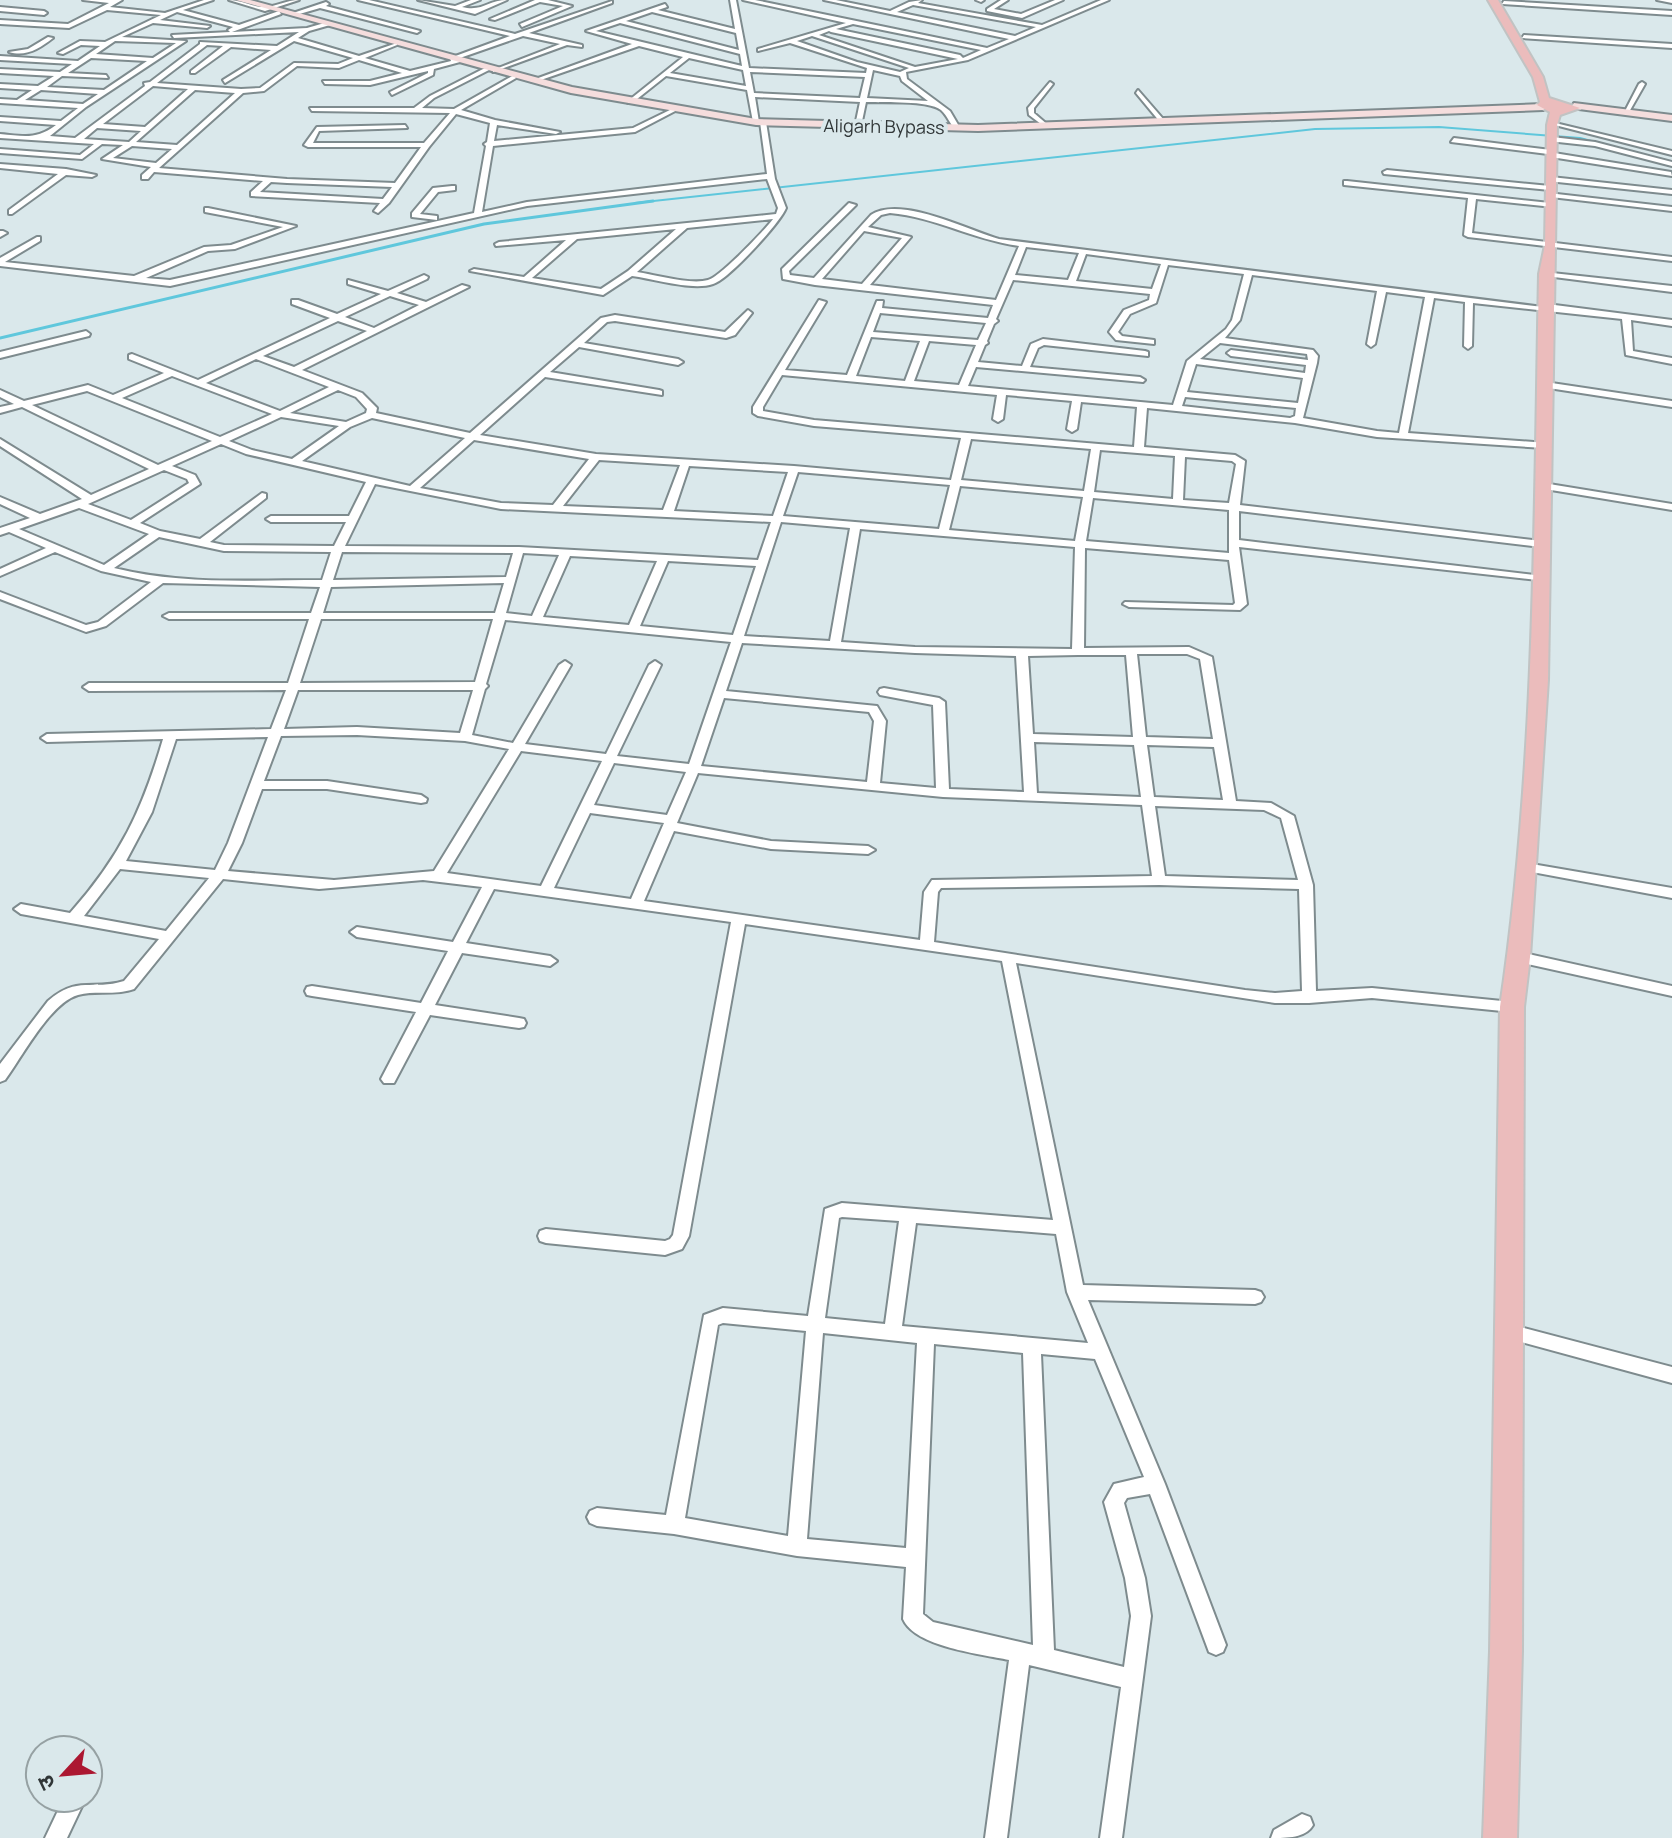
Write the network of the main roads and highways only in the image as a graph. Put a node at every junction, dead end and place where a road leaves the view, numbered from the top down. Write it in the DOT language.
graph roads {
  1 [pos="240,0"];
  2 [pos="1500,1"];
  3 [pos="1574,108"];
  4 [pos="1672,120"];
  5 [pos="1551,125"];
  6 [pos="1500,1838"];
  1 -- 5 [label="main road, Aligarh Bypass"];
  2 -- 5 [label="main road"];
  2 -- 5 [label="main road"];
  3 -- 4 [label="main road, Aligarh Bypass"];
  3 -- 4 [label="main road"];
  3 -- 5 [label="main road, Aligarh Bypass"];
  5 -- 6 [label="main road"];
}
